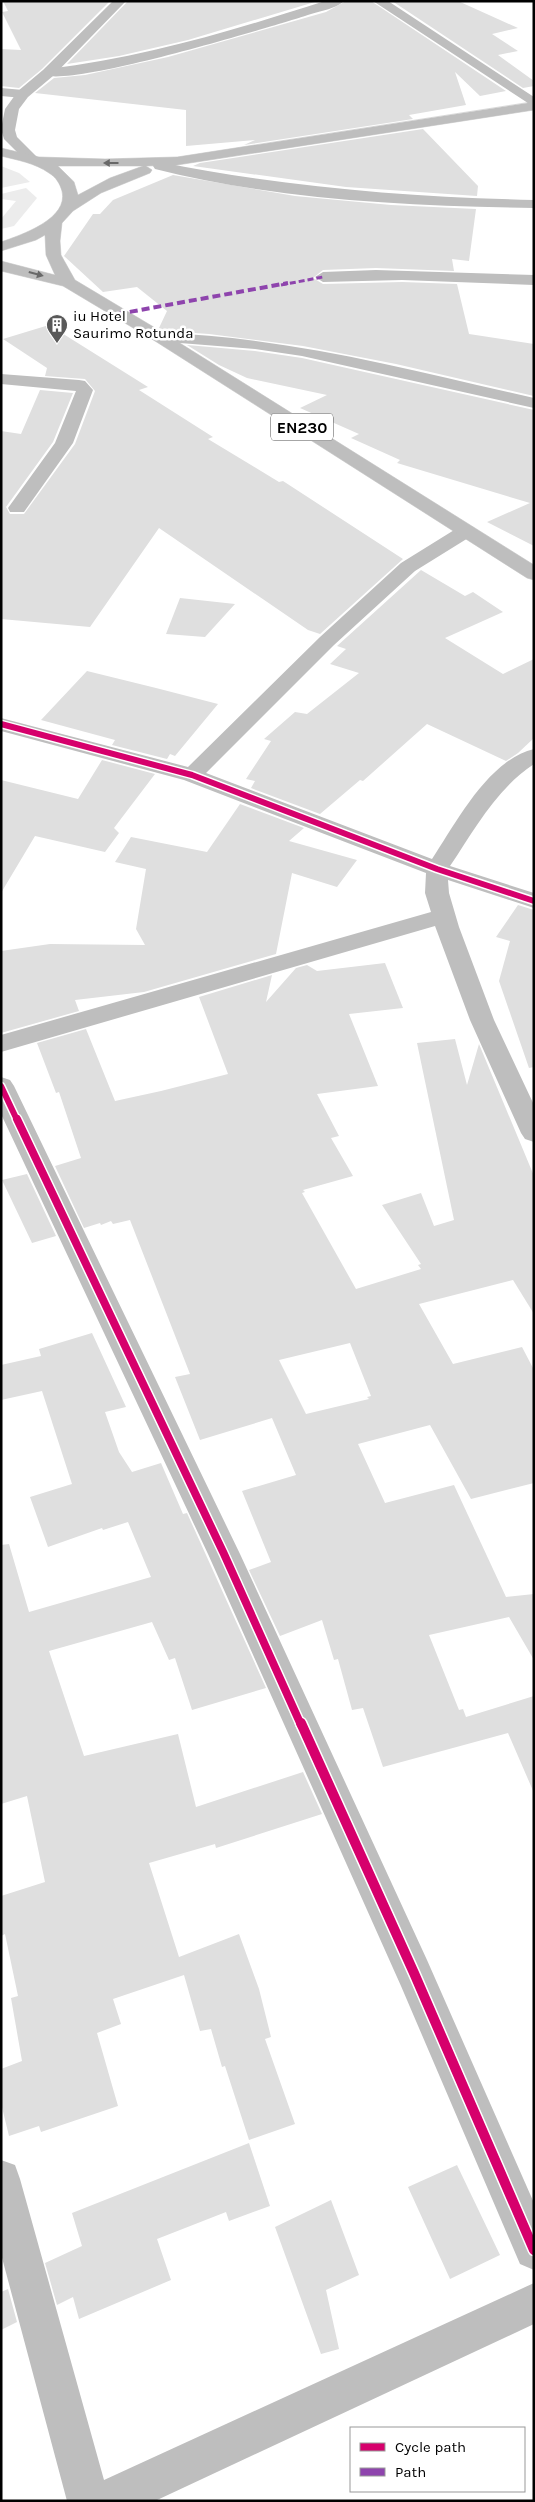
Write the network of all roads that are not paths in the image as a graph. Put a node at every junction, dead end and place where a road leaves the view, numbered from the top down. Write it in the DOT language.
graph roads {
  1 [pos="120,1"];
  2 [pos="338,1"];
  3 [pos="378,1"];
  4 [pos="48,73"];
  5 [pos="1,92"];
  6 [pos="23,94"];
  7 [pos="534,105"];
  8 [pos="7,111"];
  9 [pos="1,152"];
  10 [pos="35,160"];
  11 [pos="178,161"];
  12 [pos="160,166"];
  13 [pos="534,204"];
  14 [pos="70,207"];
  15 [pos="55,224"];
  16 [pos="1,247"];
  17 [pos="1,266"];
  18 [pos="323,278"];
  19 [pos="534,280"];
  20 [pos="69,283"];
  21 [pos="161,338"];
  22 [pos="1,379"];
  23 [pos="534,403"];
  24 [pos="17,508"];
  25 [pos="466,532"];
  26 [pos="534,574"];
  27 [pos="1,724"];
  28 [pos="534,755"];
  29 [pos="192,775"];
  30 [pos="437,869"];
  31 [pos="534,901"];
  32 [pos="444,916"];
  33 [pos="1,1044"];
  34 [pos="1,1086"];
  35 [pos="534,1133"];
  36 [pos="1,2179"];
  37 [pos="534,2250"];
  38 [pos="534,2303"];
  39 [pos="88,2501"];
  40 [pos="107,2501"];
  1 -- 4 [label="street"];
  2 -- 4 [label="street"];
  3 -- 7 [label="street"];
  4 -- 6 [label="street"];
  5 -- 6 [label="street"];
  6 -- 8 [label="street"];
  7 -- 11 [label="street"];
  8 -- 10 [label="street"];
  9 -- 10 [label="street"];
  11 -- 10 [label="street, one-way"];
  10 -- 14 [label="street"];
  11 -- 12 [label="street"];
  12 -- 13 [label="street"];
  12 -- 14 [label="street"];
  14 -- 15 [label="street"];
  15 -- 16 [label="street"];
  15 -- 20 [label="street, EN230"];
  17 -- 20 [label="street, EN230, one-way"];
  18 -- 19 [label="street"];
  20 -- 21 [label="street, EN230"];
  21 -- 23 [label="street"];
  21 -- 25 [label="street, EN230"];
  22 -- 24 [label="street"];
  25 -- 26 [label="street, EN230"];
  25 -- 29 [label="street"];
  27 -- 29 [label="street"];
  28 -- 30 [label="street"];
  29 -- 30 [label="street"];
  30 -- 31 [label="street"];
  30 -- 32 [label="street"];
  32 -- 33 [label="street"];
  32 -- 35 [label="street"];
  34 -- 37 [label="street"];
  36 -- 39 [label="street"];
  38 -- 40 [label="street"];
}
